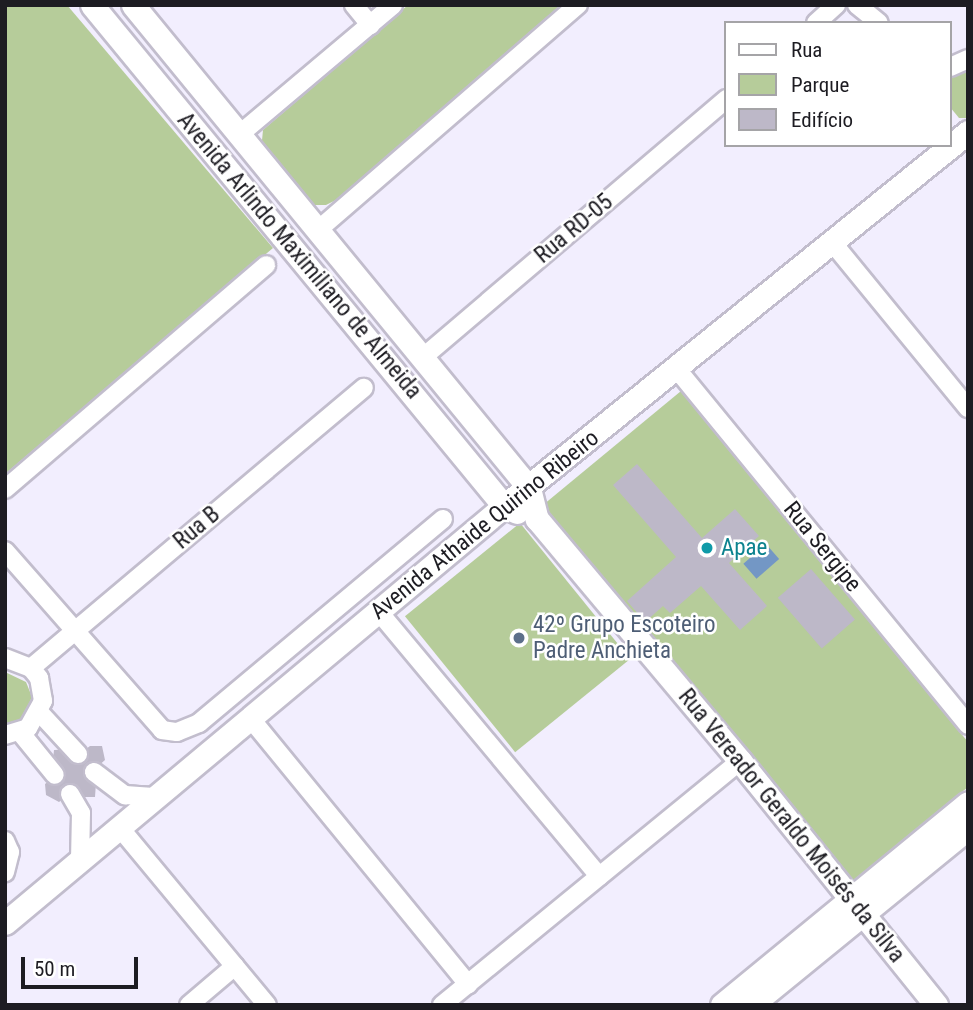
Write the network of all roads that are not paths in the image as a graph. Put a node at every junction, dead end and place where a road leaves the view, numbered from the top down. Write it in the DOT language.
graph roads {
  1 [pos="92,5"];
  2 [pos="133,5"];
  3 [pos="355,5"];
  4 [pos="393,5"];
  5 [pos="578,5"];
  6 [pos="836,5"];
  7 [pos="857,5"];
  8 [pos="818,21"];
  9 [pos="877,21"];
  10 [pos="370,25"];
  11 [pos="968,59"];
  12 [pos="952,66"];
  13 [pos="724,101"];
  14 [pos="233,128"];
  15 [pos="199,135"];
  16 [pos="942,147"];
  17 [pos="317,230"];
  18 [pos="832,242"];
  19 [pos="266,265"];
  20 [pos="421,359"];
  21 [pos="676,368"];
  22 [pos="364,388"];
  23 [pos="968,408"];
  24 [pos="501,457"];
  25 [pos="480,475"];
  26 [pos="529,488"];
  27 [pos="5,489"];
  28 [pos="504,506"];
  29 [pos="443,519"];
  30 [pos="537,519"];
  31 [pos="5,551"];
  32 [pos="379,612"];
  33 [pos="76,631"];
  34 [pos="5,658"];
  35 [pos="31,668"];
  36 [pos="40,713"];
  37 [pos="251,719"];
  38 [pos="968,725"];
  39 [pos="13,734"];
  40 [pos="78,754"];
  41 [pos="740,761"];
  42 [pos="94,772"];
  43 [pos="55,775"];
  44 [pos="71,794"];
  45 [pos="157,797"];
  46 [pos="968,803"];
  47 [pos="120,828"];
  48 [pos="968,828"];
  49 [pos="5,841"];
  50 [pos="80,861"];
  51 [pos="7,870"];
  52 [pos="599,876"];
  53 [pos="856,907"];
  54 [pos="5,923"];
  55 [pos="235,967"];
  56 [pos="468,984"];
  57 [pos="451,1002"];
  58 [pos="189,1005"];
  59 [pos="267,1005"];
  60 [pos="722,1005"];
  61 [pos="751,1005"];
  62 [pos="936,1005"];
  1 -- 15 [label="street, Avenida Arlindo Maximiliano de Almeida"];
  2 -- 14 [label="street, Avenida Arlindo Maximiliano de Almeida"];
  3 -- 10 [label="street"];
  4 -- 10 [label="street"];
  5 -- 17 [label="street"];
  6 -- 8 [label="street"];
  7 -- 9 [label="street"];
  10 -- 14 [label="street"];
  11 -- 12 [label="street"];
  13 -- 20 [label="street, Rua RD-05"];
  14 -- 15 [label="street"];
  14 -- 17 [label="street, Avenida Arlindo Maximiliano de Almeida"];
  15 -- 25 [label="street, Avenida Arlindo Maximiliano de Almeida"];
  16 -- 18 [label="street, Avenida Athaide Quirino Ribeiro"];
  17 -- 20 [label="street, Avenida Arlindo Maximiliano de Almeida"];
  18 -- 21 [label="street, Avenida Athaide Quirino Ribeiro"];
  18 -- 23 [label="street"];
  19 -- 27 [label="street"];
  20 -- 24 [label="street, Avenida Arlindo Maximiliano de Almeida"];
  21 -- 26 [label="street, Avenida Athaide Quirino Ribeiro"];
  21 -- 38 [label="street, Rua Sergipe"];
  22 -- 33 [label="street, Rua B"];
  24 -- 25 [label="street"];
  24 -- 26 [label="street, Avenida Arlindo Maximiliano de Almeida"];
  25 -- 28 [label="street, Avenida Arlindo Maximiliano de Almeida"];
  26 -- 28 [label="street, Avenida Athaide Quirino Ribeiro"];
  26 -- 30 [label="street, Rua Vereador Geraldo Moisés da Silva"];
  28 -- 30 [label="street, Rua Vereador Geraldo Moisés da Silva"];
  28 -- 32 [label="street, Avenida Athaide Quirino Ribeiro"];
  29 -- 33 [label="street"];
  30 -- 41 [label="street, Rua Vereador Geraldo Moisés da Silva"];
  31 -- 33 [label="street"];
  32 -- 37 [label="street, Avenida Athaide Quirino Ribeiro"];
  32 -- 52 [label="street"];
  33 -- 35 [label="street, Rua B"];
  34 -- 35 [label="street"];
  35 -- 36 [label="street"];
  36 -- 39 [label="street"];
  36 -- 40 [label="street"];
  37 -- 45 [label="street, Avenida Athaide Quirino Ribeiro"];
  37 -- 56 [label="street"];
  39 -- 43 [label="street"];
  41 -- 52 [label="street"];
  41 -- 53 [label="street, Rua Vereador Geraldo Moisés da Silva"];
  42 -- 45 [label="street"];
  44 -- 50 [label="street"];
  45 -- 47 [label="street, Avenida Athaide Quirino Ribeiro"];
  46 -- 53 [label="street"];
  47 -- 50 [label="street, Avenida Athaide Quirino Ribeiro"];
  47 -- 55 [label="street"];
  48 -- 53 [label="street"];
  49 -- 51 [label="street"];
  50 -- 54 [label="street, Avenida Athaide Quirino Ribeiro"];
  52 -- 56 [label="street"];
  53 -- 60 [label="street"];
  53 -- 61 [label="street"];
  53 -- 62 [label="street, Rua Vereador Geraldo Moisés da Silva"];
  55 -- 58 [label="street"];
  55 -- 59 [label="street"];
  56 -- 57 [label="street"];
}
